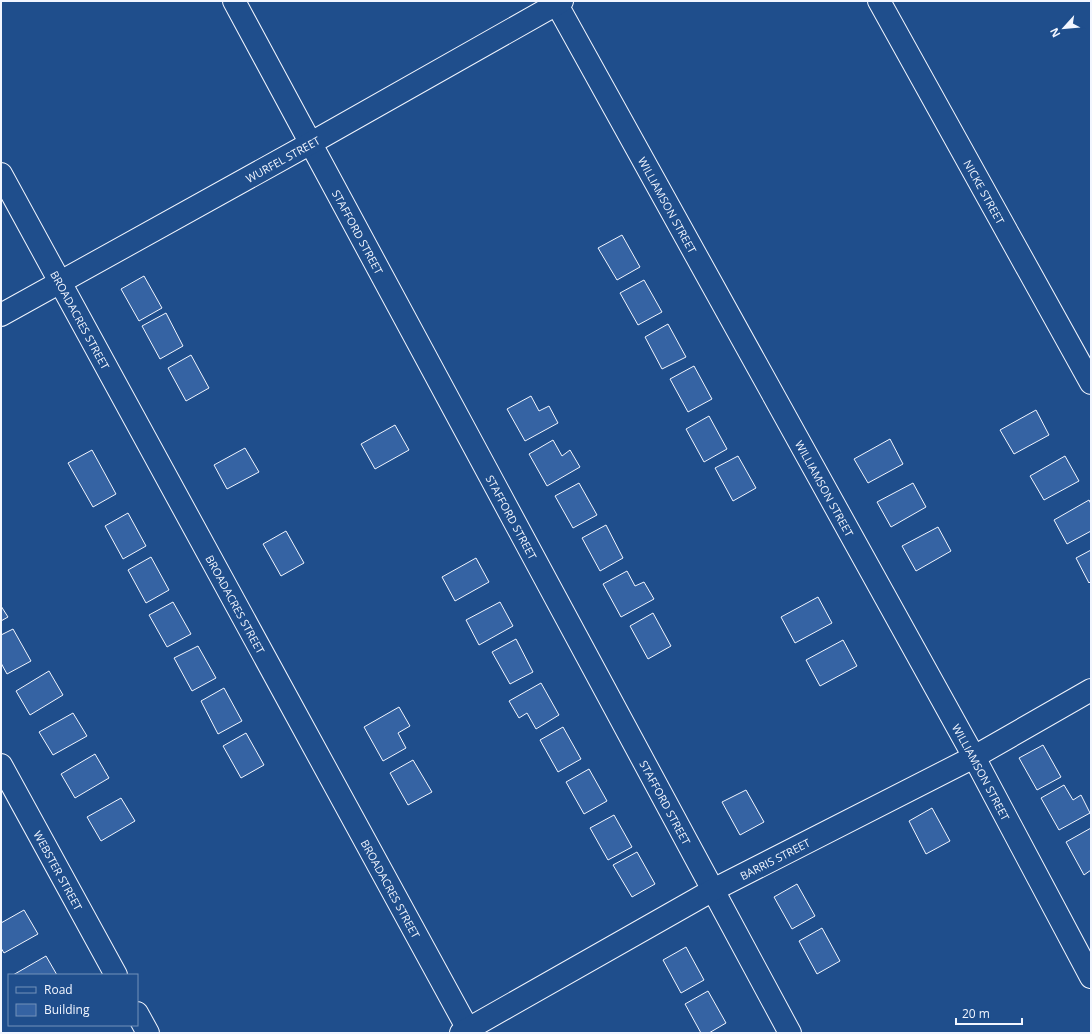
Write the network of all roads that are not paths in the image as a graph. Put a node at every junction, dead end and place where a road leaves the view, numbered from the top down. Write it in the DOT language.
graph roads {
  1 [pos="234,1"];
  2 [pos="879,1"];
  3 [pos="558,2"];
  4 [pos="311,143"];
  5 [pos="1,174"];
  6 [pos="60,282"];
  7 [pos="1,315"];
  8 [pos="1091,383"];
  9 [pos="1091,690"];
  10 [pos="974,757"];
  11 [pos="1,765"];
  12 [pos="713,890"];
  13 [pos="115,974"];
  14 [pos="1091,977"];
  15 [pos="138,1015"];
  16 [pos="467,1032"];
  17 [pos="148,1033"];
  18 [pos="790,1033"];
  1 -- 4 [label="street, STAFFORD STREET"];
  2 -- 8 [label="street, NICKE STREET"];
  3 -- 4 [label="street, WURFEL STREET"];
  3 -- 10 [label="street, WILLIAMSON STREET"];
  4 -- 6 [label="street, WURFEL STREET"];
  4 -- 12 [label="street, STAFFORD STREET"];
  5 -- 6 [label="street, BROADACRES STREET"];
  6 -- 7 [label="street, WURFEL STREET"];
  6 -- 16 [label="street, BROADACRES STREET"];
  9 -- 10 [label="street, BARRIS STREET"];
  10 -- 12 [label="street, BARRIS STREET"];
  10 -- 14 [label="street, WILLIAMSON STREET"];
  11 -- 13 [label="street, WEBSTER STREET"];
  12 -- 16 [label="street, BARRIS STREET"];
  12 -- 18 [label="street, STAFFORD STREET"];
  15 -- 17 [label="street"];
}
